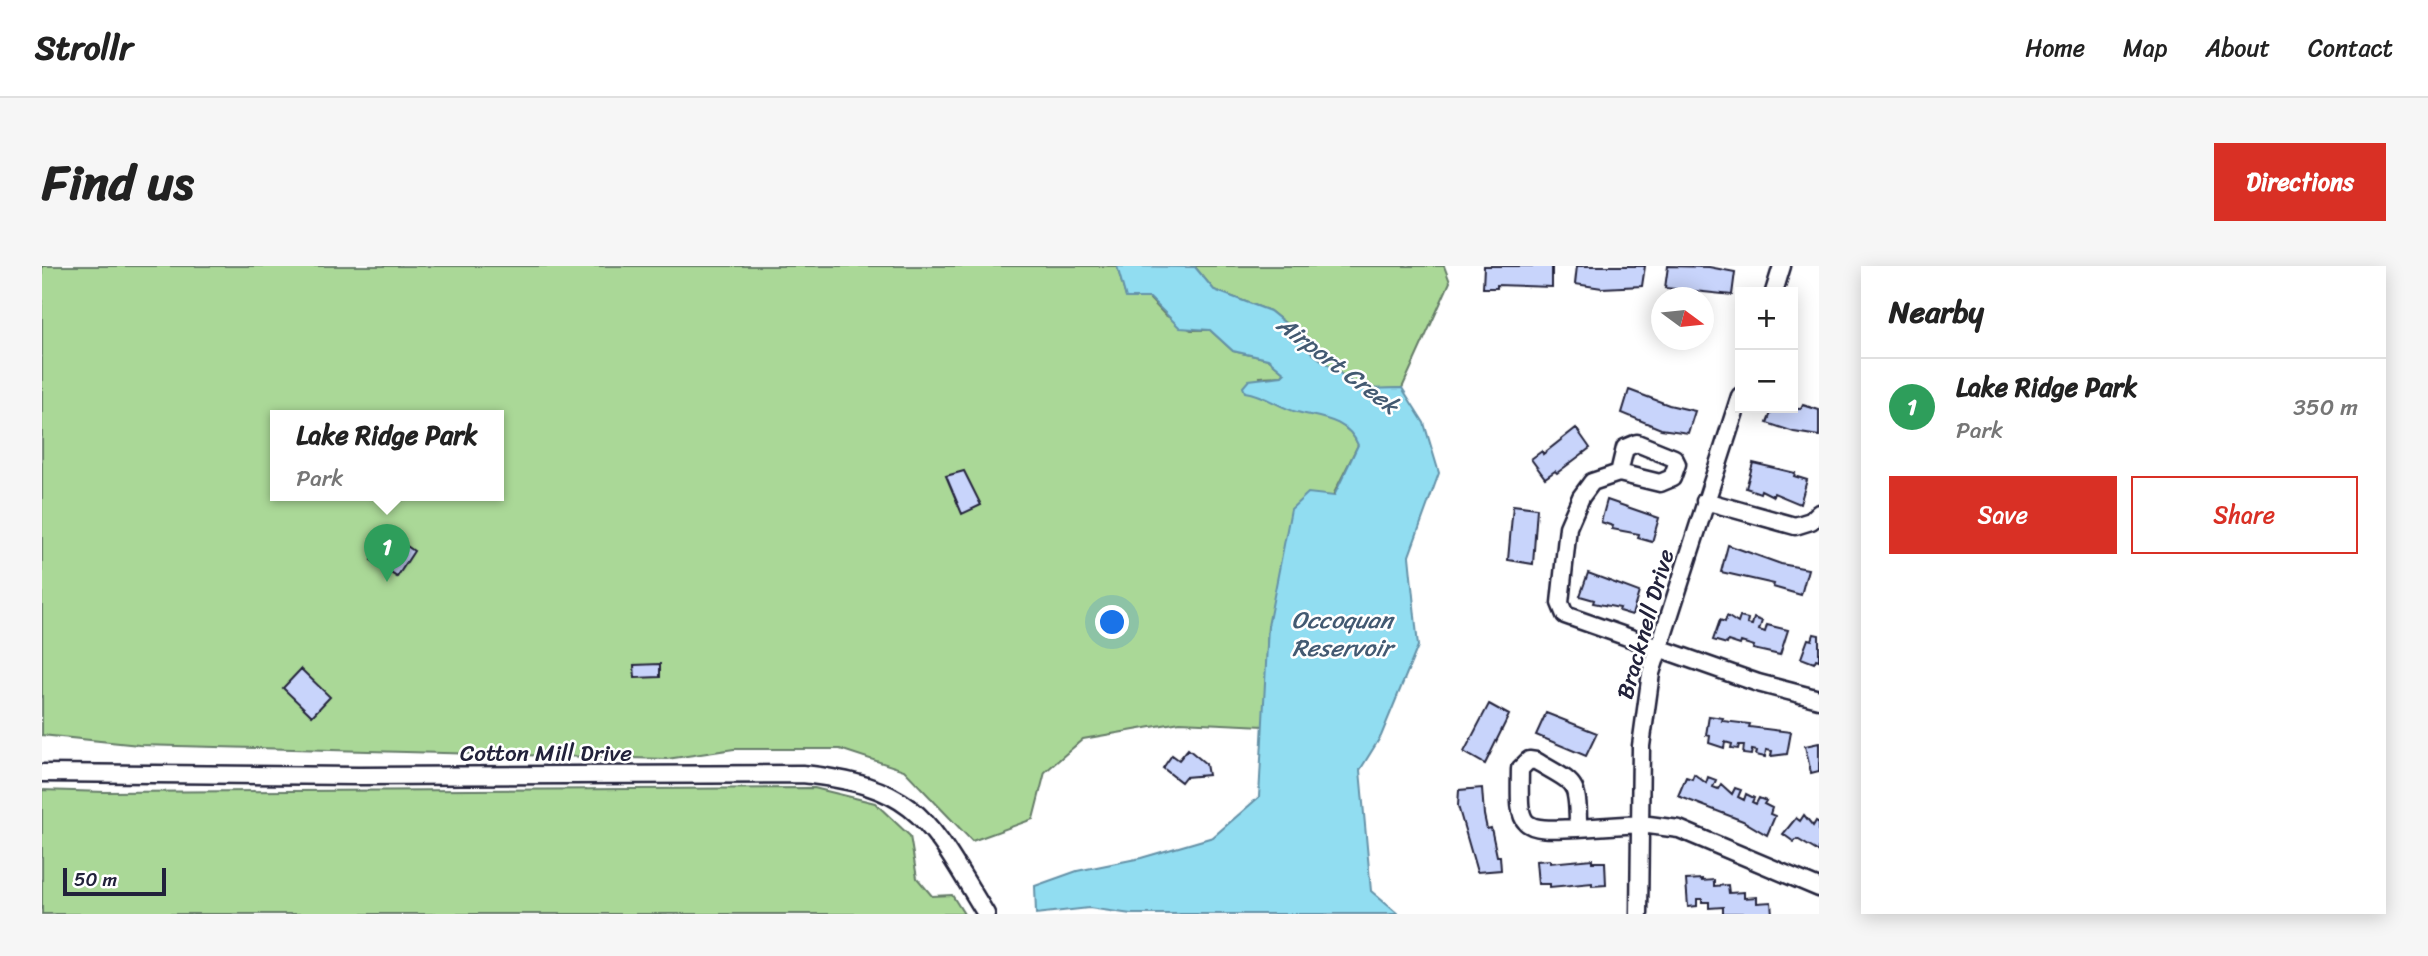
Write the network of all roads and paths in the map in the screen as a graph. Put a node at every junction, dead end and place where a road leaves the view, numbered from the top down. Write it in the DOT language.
graph roads {
  1 [pos="1782,266"];
  2 [pos="1776,287"];
  3 [pos="1735,411"];
  4 [pos="1619,473"];
  5 [pos="1705,501"];
  6 [pos="1819,513"];
  7 [pos="1658,647"];
  8 [pos="1819,699"];
  9 [pos="42,774"];
  10 [pos="1641,824"];
  11 [pos="1578,828"];
  12 [pos="1819,888"];
  13 [pos="986,914"];
  14 [pos="1639,914"];
  1 -- 2 [label="street"];
  3 -- 5 [label="street, Bracknell Drive"];
  4 -- 7 [label="street"];
  5 -- 6 [label="street"];
  5 -- 7 [label="street, Bracknell Drive"];
  7 -- 8 [label="street"];
  7 -- 10 [label="street, Bracknell Drive"];
  9 -- 13 [label="street, Cotton Mill Drive"];
  10 -- 11 [label="street"];
  10 -- 12 [label="street"];
  10 -- 14 [label="street, Bracknell Drive"];
  11 -- 11 [label="street"];
}
